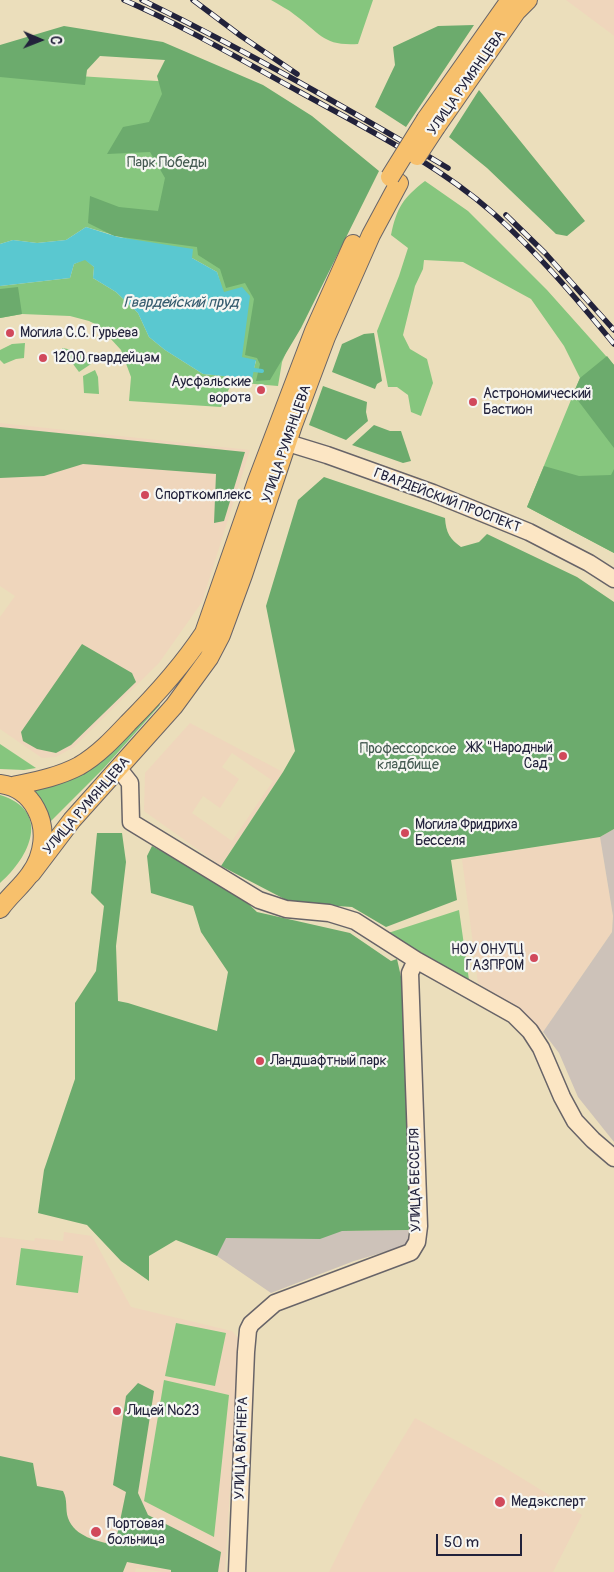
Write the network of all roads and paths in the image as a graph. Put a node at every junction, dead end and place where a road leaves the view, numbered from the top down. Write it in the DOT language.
graph roads {
  1 [pos="510,0"];
  2 [pos="528,0"];
  3 [pos="431,123"];
  4 [pos="280,440"];
  5 [pos="614,579"];
  6 [pos="119,769"];
  7 [pos="7,785"];
  8 [pos="31,874"];
  9 [pos="2,904"];
  10 [pos="416,960"];
  11 [pos="614,1158"];
  12 [pos="251,1324"];
  13 [pos="237,1572"];
  1 -- 3 [label="main road, УЛИЦА РУМЯНЦЕВА"];
  2 -- 3 [label="main road, УЛИЦА РУМЯНЦЕВА"];
  3 -- 4 [label="main road, УЛИЦА РУМЯНЦЕВА, bridge"];
  4 -- 5 [label="street, ГВАРДЕЙСКИЙ ПРОСПЕКТ"];
  4 -- 6 [label="main road, УЛИЦА РУМЯНЦЕВА"];
  4 -- 7 [label="main road, УЛИЦА РУМЯНЦЕВА"];
  6 -- 8 [label="main road, УЛИЦА РУМЯНЦЕВА"];
  6 -- 10 [label="street"];
  7 -- 8 [label="main road"];
  8 -- 9 [label="main road"];
  10 -- 11 [label="street"];
  10 -- 12 [label="street, УЛИЦА БЕССЕЛЯ"];
  12 -- 13 [label="street, УЛИЦА ВАГНЕРА"];
}
